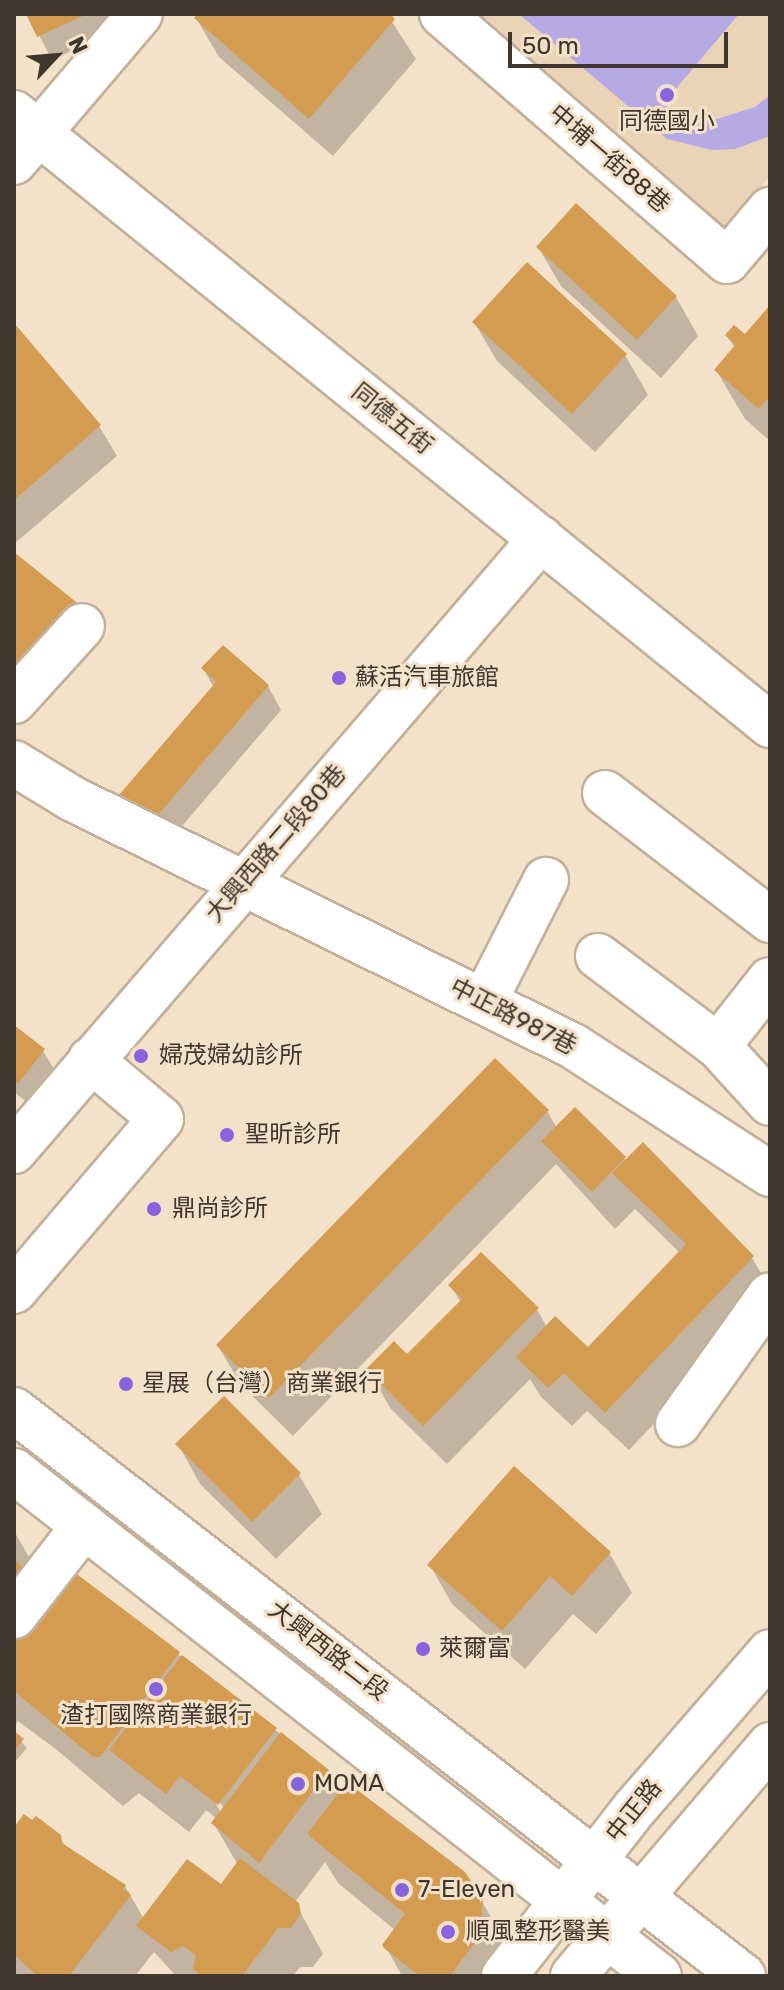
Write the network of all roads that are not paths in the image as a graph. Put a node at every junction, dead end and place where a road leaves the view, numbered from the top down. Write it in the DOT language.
graph roads {
  1 [pos="140,14"];
  2 [pos="442,14"];
  3 [pos="23,137"];
  4 [pos="770,210"];
  5 [pos="541,539"];
  6 [pos="82,626"];
  7 [pos="14,701"];
  8 [pos="770,725"];
  9 [pos="14,763"];
  10 [pos="605,793"];
  11 [pos="546,880"];
  12 [pos="243,881"];
  13 [pos="770,920"];
  14 [pos="598,956"];
  15 [pos="770,980"];
  16 [pos="484,1002"];
  17 [pos="718,1046"];
  18 [pos="91,1060"];
  19 [pos="770,1103"];
  20 [pos="14,1151"];
  21 [pos="770,1174"];
  22 [pos="14,1291"];
  23 [pos="770,1295"];
  24 [pos="14,1410"];
  25 [pos="678,1424"];
  26 [pos="14,1471"];
  27 [pos="84,1526"];
  28 [pos="14,1616"];
  29 [pos="770,1652"];
  30 [pos="770,1745"];
  31 [pos="595,1860"];
  32 [pos="640,1895"];
  33 [pos="562,1900"];
  34 [pos="606,1934"];
  35 [pos="504,1976"];
  36 [pos="573,1976"];
  37 [pos="659,1976"];
  38 [pos="743,1976"];
  1 -- 3 [label="street"];
  2 -- 4 [label="street, 中埔一街88巷"];
  3 -- 5 [label="street, 同德五街"];
  5 -- 8 [label="street, 同德五街"];
  5 -- 12 [label="street, 大興西路二段80巷"];
  6 -- 7 [label="street"];
  9 -- 12 [label="street, 中正路987巷"];
  10 -- 13 [label="street"];
  11 -- 16 [label="street"];
  12 -- 16 [label="street, 中正路987巷"];
  12 -- 18 [label="street, 大興西路二段80巷"];
  14 -- 17 [label="street"];
  15 -- 17 [label="street"];
  16 -- 21 [label="street, 中正路987巷"];
  17 -- 19 [label="street"];
  18 -- 20 [label="street, 大興西路二段80巷"];
  18 -- 22 [label="street"];
  23 -- 25 [label="street"];
  24 -- 31 [label="street, 大興西路二段"];
  26 -- 27 [label="street, 大興西路二段"];
  27 -- 28 [label="street"];
  27 -- 33 [label="street, 大興西路二段"];
  29 -- 31 [label="street, 中正路"];
  30 -- 32 [label="street"];
  31 -- 32 [label="street, 大興西路二段"];
  31 -- 33 [label="street, 中正路"];
  32 -- 34 [label="street"];
  32 -- 38 [label="street, 大興西路二段"];
  33 -- 34 [label="street, 大興西路二段"];
  33 -- 35 [label="street, 中正路"];
  34 -- 36 [label="street"];
  34 -- 37 [label="street, 大興西路二段"];
}
